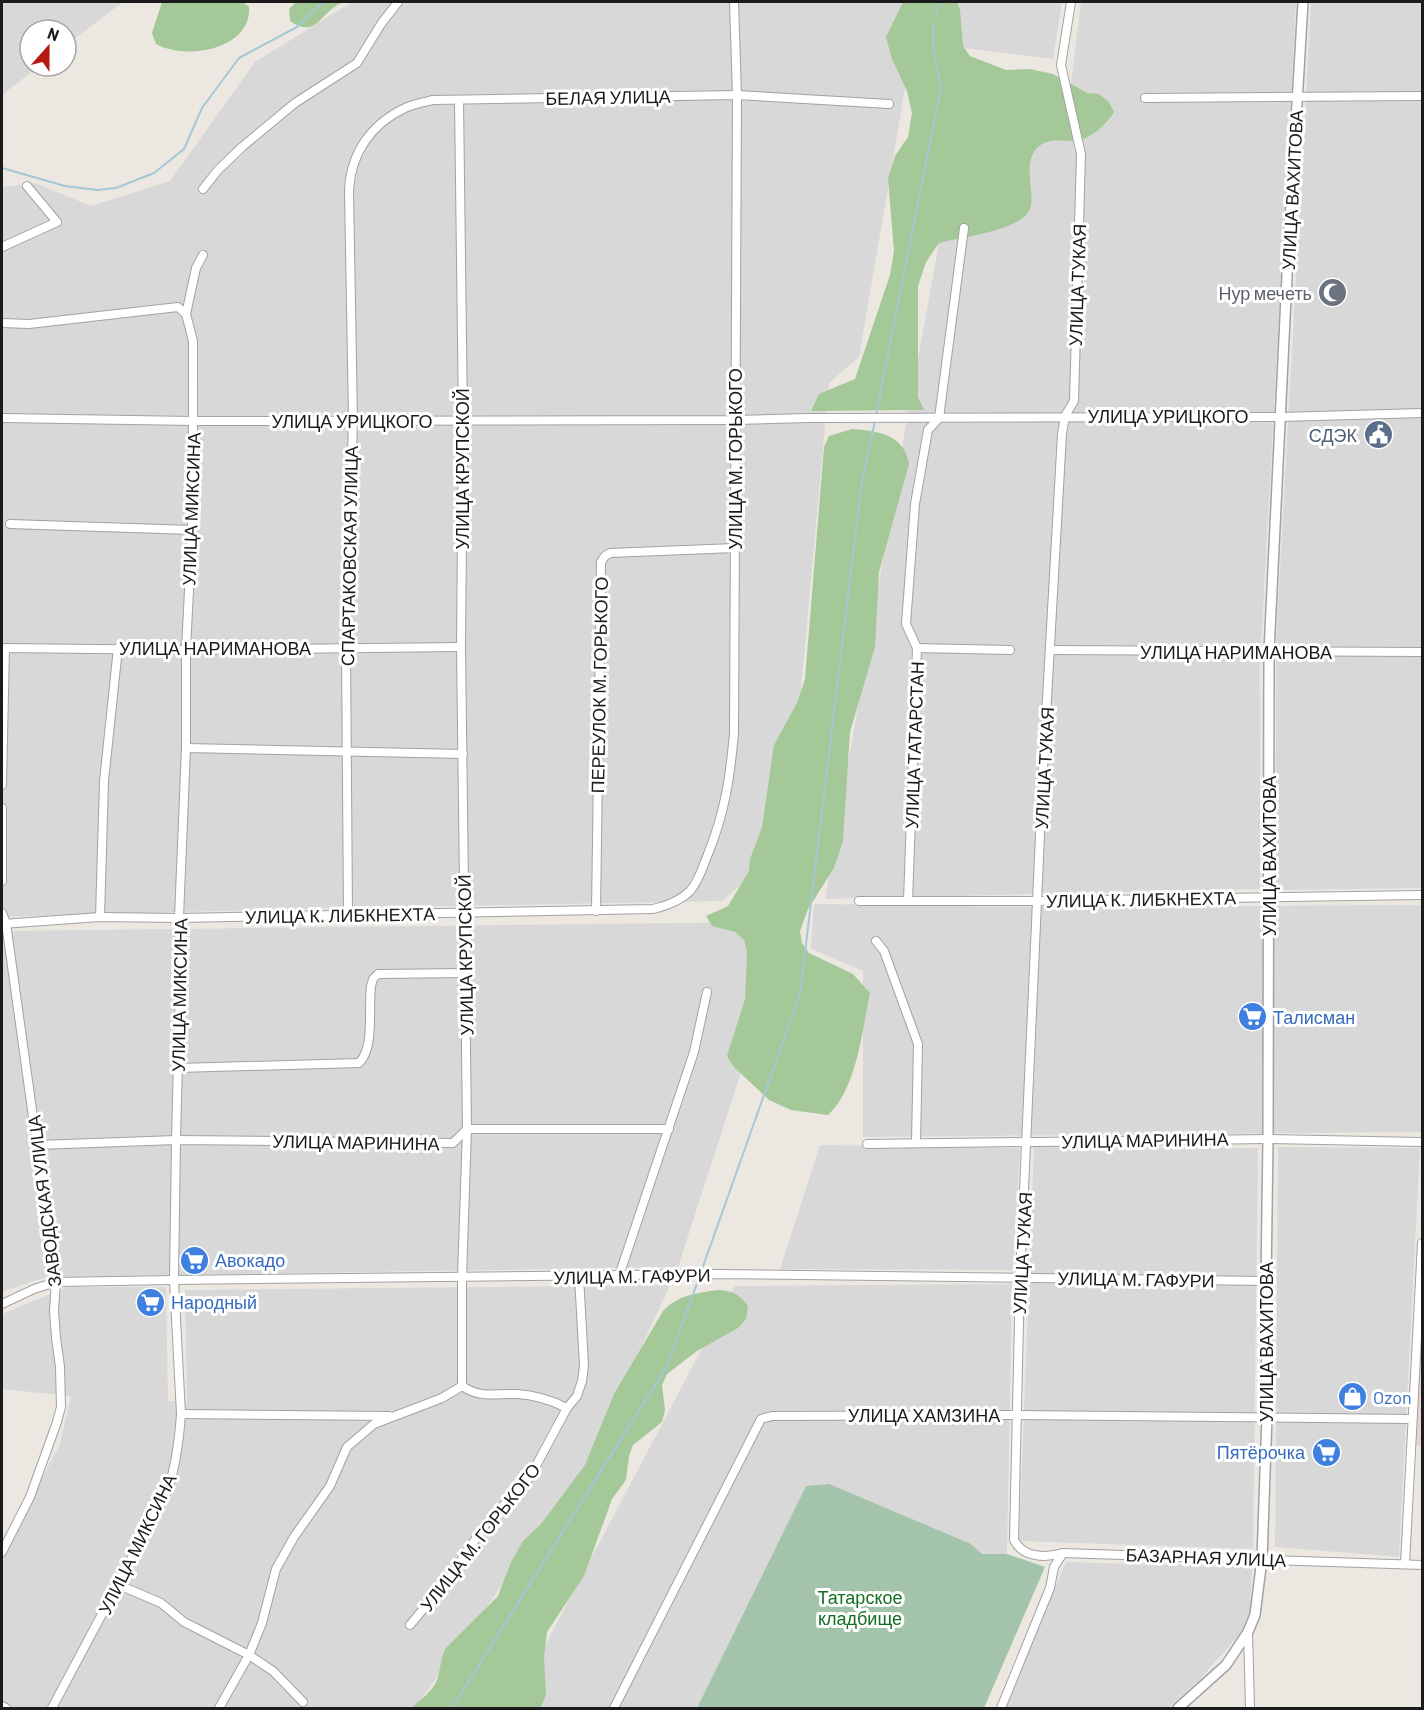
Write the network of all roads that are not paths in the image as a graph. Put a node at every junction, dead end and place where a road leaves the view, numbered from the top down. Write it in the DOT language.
graph roads {
  1 [pos="398,2"];
  2 [pos="734,2"];
  3 [pos="1071,2"];
  4 [pos="1303,2"];
  5 [pos="737,95"];
  6 [pos="1422,96"];
  7 [pos="1144,98"];
  8 [pos="1297,98"];
  9 [pos="459,100"];
  10 [pos="889,104"];
  11 [pos="354,162"];
  12 [pos="27,186"];
  13 [pos="204,189"];
  14 [pos="964,228"];
  15 [pos="2,247"];
  16 [pos="203,255"];
  17 [pos="186,314"];
  18 [pos="2,323"];
  19 [pos="1422,412"];
  20 [pos="1065,416"];
  21 [pos="1281,417"];
  22 [pos="3,418"];
  23 [pos="939,418"];
  24 [pos="463,420"];
  25 [pos="735,420"];
  26 [pos="193,421"];
  27 [pos="353,421"];
  28 [pos="10,524"];
  29 [pos="192,530"];
  30 [pos="735,548"];
  31 [pos="461,647"];
  32 [pos="118,648"];
  33 [pos="917,648"];
  34 [pos="346,649"];
  35 [pos="186,650"];
  36 [pos="1010,650"];
  37 [pos="1050,650"];
  38 [pos="1269,652"];
  39 [pos="1422,652"];
  40 [pos="186,748"];
  41 [pos="346,753"];
  42 [pos="463,754"];
  43 [pos="2,785"];
  44 [pos="2,808"];
  45 [pos="2,881"];
  46 [pos="1422,895"];
  47 [pos="1269,897"];
  48 [pos="676,901"];
  49 [pos="859,901"];
  50 [pos="908,901"];
  51 [pos="1037,901"];
  52 [pos="596,911"];
  53 [pos="2,913"];
  54 [pos="463,913"];
  55 [pos="348,914"];
  56 [pos="100,917"];
  57 [pos="179,918"];
  58 [pos="4,923"];
  59 [pos="876,941"];
  60 [pos="465,973"];
  61 [pos="706,992"];
  62 [pos="178,1068"];
  63 [pos="467,1129"];
  64 [pos="669,1129"];
  65 [pos="1268,1139"];
  66 [pos="176,1140"];
  67 [pos="1027,1141"];
  68 [pos="1422,1142"];
  69 [pos="916,1143"];
  70 [pos="867,1144"];
  71 [pos="37,1145"];
  72 [pos="1422,1244"];
  73 [pos="579,1276"];
  74 [pos="619,1276"];
  75 [pos="462,1277"];
  76 [pos="1020,1277"];
  77 [pos="174,1280"];
  78 [pos="1266,1281"];
  79 [pos="56,1282"];
  80 [pos="2,1304"];
  81 [pos="462,1386"];
  82 [pos="567,1408"];
  83 [pos="180,1414"];
  84 [pos="1015,1415"];
  85 [pos="392,1416"];
  86 [pos="1267,1416"];
  87 [pos="1412,1419"];
  88 [pos="1014,1540"];
  89 [pos="2,1552"];
  90 [pos="1063,1553"];
  91 [pos="1262,1559"];
  92 [pos="1405,1564"];
  93 [pos="1422,1565"];
  94 [pos="118,1585"];
  95 [pos="411,1625"];
  96 [pos="1248,1632"];
  97 [pos="249,1655"];
  98 [pos="303,1702"];
  99 [pos="2,1706"];
  100 [pos="6,1708"];
  101 [pos="52,1708"];
  102 [pos="219,1708"];
  103 [pos="614,1708"];
  104 [pos="1001,1708"];
  105 [pos="1178,1708"];
  106 [pos="1250,1708"];
  1 -- 13 [label="street"];
  2 -- 5 [label="street, УЛИЦА М. ГОРЬКОГО"];
  3 -- 20 [label="street, УЛИЦА ТУКАЯ"];
  4 -- 8 [label="street, УЛИЦА ВАХИТОВА"];
  5 -- 9 [label="street, БЕЛАЯ УЛИЦА"];
  5 -- 10 [label="street, БЕЛАЯ УЛИЦА"];
  5 -- 25 [label="street, УЛИЦА М. ГОРЬКОГО"];
  6 -- 8 [label="street"];
  7 -- 8 [label="street"];
  8 -- 21 [label="street, УЛИЦА ВАХИТОВА"];
  9 -- 11 [label="street, БЕЛАЯ УЛИЦА"];
  9 -- 24 [label="street, УЛИЦА КРУПСКОЙ"];
  11 -- 27 [label="street, СПАРТАКОВСКАЯ УЛИЦА"];
  12 -- 15 [label="street"];
  14 -- 23 [label="street"];
  16 -- 17 [label="street, УЛИЦА МИКСИНА"];
  17 -- 18 [label="street"];
  17 -- 26 [label="street, УЛИЦА МИКСИНА"];
  19 -- 21 [label="street, УЛИЦА УРИЦКОГО"];
  20 -- 21 [label="street, УЛИЦА УРИЦКОГО"];
  20 -- 23 [label="street, УЛИЦА УРИЦКОГО"];
  20 -- 37 [label="street, УЛИЦА ТУКАЯ"];
  21 -- 38 [label="street, УЛИЦА ВАХИТОВА"];
  22 -- 26 [label="street, УЛИЦА УРИЦКОГО"];
  23 -- 25 [label="street, УЛИЦА УРИЦКОГО"];
  23 -- 33 [label="street, УЛИЦА ТАТАРСТАН"];
  24 -- 25 [label="street, УЛИЦА УРИЦКОГО"];
  24 -- 27 [label="street, УЛИЦА УРИЦКОГО"];
  24 -- 31 [label="street, УЛИЦА КРУПСКОЙ"];
  25 -- 30 [label="street, УЛИЦА М. ГОРЬКОГО"];
  26 -- 27 [label="street, УЛИЦА УРИЦКОГО"];
  26 -- 29 [label="street, УЛИЦА МИКСИНА"];
  27 -- 34 [label="street, СПАРТАКОВСКАЯ УЛИЦА"];
  28 -- 29 [label="street"];
  29 -- 35 [label="street, УЛИЦА МИКСИНА"];
  30 -- 48 [label="street, УЛИЦА М. ГОРЬКОГО"];
  30 -- 52 [label="street, ПЕРЕУЛОК М. ГОРЬКОГО"];
  31 -- 34 [label="street, УЛИЦА НАРИМАНОВА"];
  31 -- 42 [label="street, УЛИЦА КРУПСКОЙ"];
  32 -- 35 [label="street, УЛИЦА НАРИМАНОВА"];
  32 -- 43 [label="street, УЛИЦА НАРИМАНОВА"];
  32 -- 56 [label="street"];
  33 -- 36 [label="street"];
  33 -- 50 [label="street, УЛИЦА ТАТАРСТАН"];
  34 -- 35 [label="street, УЛИЦА НАРИМАНОВА"];
  34 -- 41 [label="street, СПАРТАКОВСКАЯ УЛИЦА"];
  35 -- 40 [label="street, УЛИЦА МИКСИНА"];
  37 -- 38 [label="street, УЛИЦА НАРИМАНОВА"];
  37 -- 51 [label="street, УЛИЦА ТУКАЯ"];
  38 -- 39 [label="street, УЛИЦА НАРИМАНОВА"];
  38 -- 47 [label="street, УЛИЦА ВАХИТОВА"];
  40 -- 41 [label="street"];
  40 -- 57 [label="street, УЛИЦА МИКСИНА"];
  41 -- 42 [label="street"];
  41 -- 55 [label="street, СПАРТАКОВСКАЯ УЛИЦА"];
  42 -- 54 [label="street, УЛИЦА КРУПСКОЙ"];
  44 -- 45 [label="street"];
  46 -- 47 [label="street, УЛИЦА К. ЛИБКНЕХТА"];
  47 -- 51 [label="street, УЛИЦА К. ЛИБКНЕХТА"];
  47 -- 65 [label="street, УЛИЦА ВАХИТОВА"];
  48 -- 52 [label="street, УЛИЦА К. ЛИБКНЕХТА"];
  49 -- 50 [label="street, УЛИЦА К. ЛИБКНЕХТА"];
  50 -- 51 [label="street, УЛИЦА К. ЛИБКНЕХТА"];
  51 -- 67 [label="street, УЛИЦА ТУКАЯ"];
  52 -- 54 [label="street, УЛИЦА К. ЛИБКНЕХТА"];
  53 -- 58 [label="street, ЗАВОДСКАЯ УЛИЦА"];
  54 -- 55 [label="street, УЛИЦА К. ЛИБКНЕХТА"];
  54 -- 60 [label="street, УЛИЦА КРУПСКОЙ"];
  55 -- 57 [label="street, УЛИЦА К. ЛИБКНЕХТА"];
  56 -- 57 [label="street, УЛИЦА К. ЛИБКНЕХТА"];
  56 -- 58 [label="street, УЛИЦА К. ЛИБКНЕХТА"];
  57 -- 62 [label="street, УЛИЦА МИКСИНА"];
  58 -- 71 [label="street, ЗАВОДСКАЯ УЛИЦА"];
  59 -- 69 [label="street"];
  60 -- 62 [label="street"];
  60 -- 63 [label="street, УЛИЦА КРУПСКОЙ"];
  61 -- 64 [label="street"];
  62 -- 66 [label="street, УЛИЦА МИКСИНА"];
  63 -- 64 [label="street, УЛИЦА МАРИНИНА"];
  63 -- 66 [label="street, УЛИЦА МАРИНИНА"];
  63 -- 75 [label="street, УЛИЦА КРУПСКОЙ"];
  64 -- 74 [label="street"];
  65 -- 67 [label="street, УЛИЦА МАРИНИНА"];
  65 -- 68 [label="street, УЛИЦА МАРИНИНА"];
  65 -- 78 [label="street, УЛИЦА ВАХИТОВА"];
  66 -- 71 [label="street, УЛИЦА МАРИНИНА"];
  66 -- 77 [label="street, УЛИЦА МИКСИНА"];
  67 -- 69 [label="street, УЛИЦА МАРИНИНА"];
  67 -- 76 [label="street, УЛИЦА ТУКАЯ"];
  69 -- 70 [label="street, УЛИЦА МАРИНИНА"];
  71 -- 79 [label="street, ЗАВОДСКАЯ УЛИЦА"];
  72 -- 87 [label="street"];
  73 -- 74 [label="street, УЛИЦА М. ГАФУРИ"];
  73 -- 75 [label="street, УЛИЦА М. ГАФУРИ"];
  73 -- 82 [label="street, УЛИЦА М. ГОРЬКОГО"];
  74 -- 76 [label="street, УЛИЦА М. ГАФУРИ"];
  75 -- 77 [label="street, УЛИЦА М. ГАФУРИ"];
  75 -- 81 [label="street, УЛИЦА КРУПСКОЙ"];
  76 -- 78 [label="street, УЛИЦА М. ГАФУРИ"];
  76 -- 84 [label="street, УЛИЦА ТУКАЯ"];
  77 -- 79 [label="street, УЛИЦА М. ГАФУРИ"];
  77 -- 83 [label="street, УЛИЦА МИКСИНА"];
  78 -- 86 [label="street, УЛИЦА ВАХИТОВА"];
  79 -- 80 [label="street, УЛИЦА М. ГАФУРИ"];
  79 -- 89 [label="street, ЗАВОДСКАЯ УЛИЦА"];
  81 -- 82 [label="street"];
  81 -- 85 [label="street"];
  82 -- 95 [label="street, УЛИЦА М. ГОРЬКОГО"];
  83 -- 85 [label="street"];
  83 -- 94 [label="street, УЛИЦА МИКСИНА"];
  84 -- 86 [label="street, УЛИЦА ХАМЗИНА"];
  84 -- 88 [label="street, УЛИЦА ТУКАЯ"];
  84 -- 103 [label="street, УЛИЦА ХАМЗИНА"];
  85 -- 97 [label="street"];
  86 -- 87 [label="street, УЛИЦА ХАМЗИНА"];
  86 -- 91 [label="street, УЛИЦА ВАХИТОВА"];
  87 -- 92 [label="street"];
  88 -- 90 [label="street, БАЗАРНАЯ УЛИЦА"];
  90 -- 91 [label="street, БАЗАРНАЯ УЛИЦА"];
  90 -- 104 [label="street"];
  91 -- 92 [label="street, БАЗАРНАЯ УЛИЦА"];
  91 -- 96 [label="street, УЛИЦА ВАХИТОВА"];
  92 -- 93 [label="street, БАЗАРНАЯ УЛИЦА"];
  94 -- 97 [label="street"];
  94 -- 101 [label="street, УЛИЦА МИКСИНА"];
  96 -- 105 [label="street"];
  96 -- 106 [label="street, УЛИЦА ВАХИТОВА"];
  97 -- 98 [label="street"];
  97 -- 102 [label="street"];
  99 -- 100 [label="street"];
}
